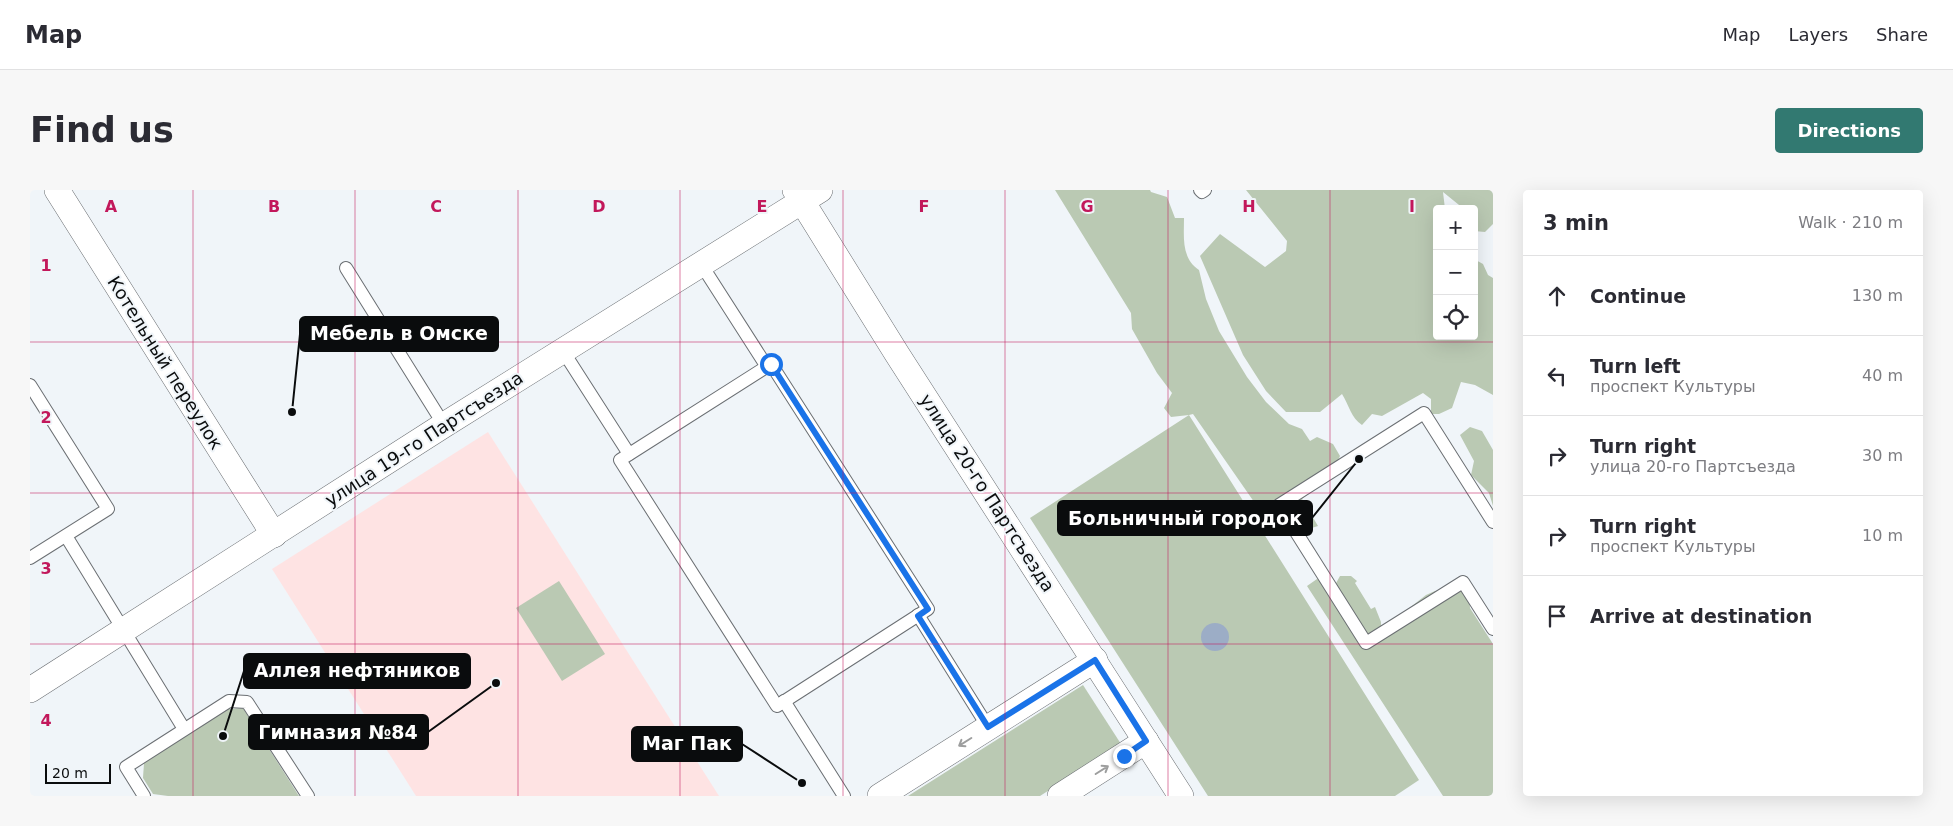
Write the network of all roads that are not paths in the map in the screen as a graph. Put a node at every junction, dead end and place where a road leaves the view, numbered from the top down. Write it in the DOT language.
graph roads {
  1 [pos="57,190"];
  2 [pos="1200,190"];
  3 [pos="1205,190"];
  4 [pos="805,194"];
  5 [pos="701,264"];
  6 [pos="346,268"];
  7 [pos="563,350"];
  8 [pos="766,367"];
  9 [pos="30,385"];
  10 [pos="444,425"];
  11 [pos="629,454"];
  12 [pos="1493,522"];
  13 [pos="274,535"];
  14 [pos="66,536"];
  15 [pos="30,558"];
  16 [pos="918,616"];
  17 [pos="124,629"];
  18 [pos="1493,629"];
  19 [pos="1095,660"];
  20 [pos="30,690"];
  21 [pos="784,701"];
  22 [pos="988,727"];
  23 [pos="184,729"];
  24 [pos="1146,741"];
  25 [pos="144,796"];
  26 [pos="308,796"];
  27 [pos="844,796"];
  28 [pos="880,796"];
  29 [pos="1060,796"];
  30 [pos="1181,796"];
  1 -- 13 [label="street, Котельный переулок"];
  2 -- 3 [label="lane"];
  4 -- 5 [label="street, улица 19-го Партсъезда"];
  4 -- 19 [label="street, улица 20-го Партсъезда"];
  5 -- 7 [label="street, улица 19-го Партсъезда"];
  5 -- 8 [label="lane"];
  6 -- 10 [label="lane"];
  7 -- 10 [label="street, улица 19-го Партсъезда"];
  7 -- 11 [label="lane"];
  8 -- 11 [label="lane"];
  8 -- 16 [label="lane"];
  9 -- 14 [label="lane"];
  10 -- 13 [label="street, улица 19-го Партсъезда"];
  11 -- 21 [label="lane"];
  12 -- 18 [label="lane"];
  13 -- 17 [label="street, улица 19-го Партсъезда"];
  14 -- 15 [label="lane"];
  14 -- 17 [label="lane"];
  16 -- 21 [label="lane"];
  16 -- 22 [label="lane"];
  17 -- 20 [label="street, улица 19-го Партсъезда"];
  17 -- 23 [label="lane"];
  19 -- 22 [label="street"];
  19 -- 24 [label="street, улица 20-го Партсъезда"];
  21 -- 27 [label="lane"];
  22 -- 28 [label="street, one-way"];
  23 -- 25 [label="lane"];
  23 -- 26 [label="lane"];
  29 -- 24 [label="street, one-way"];
  24 -- 30 [label="street, улица 20-го Партсъезда"];
}
